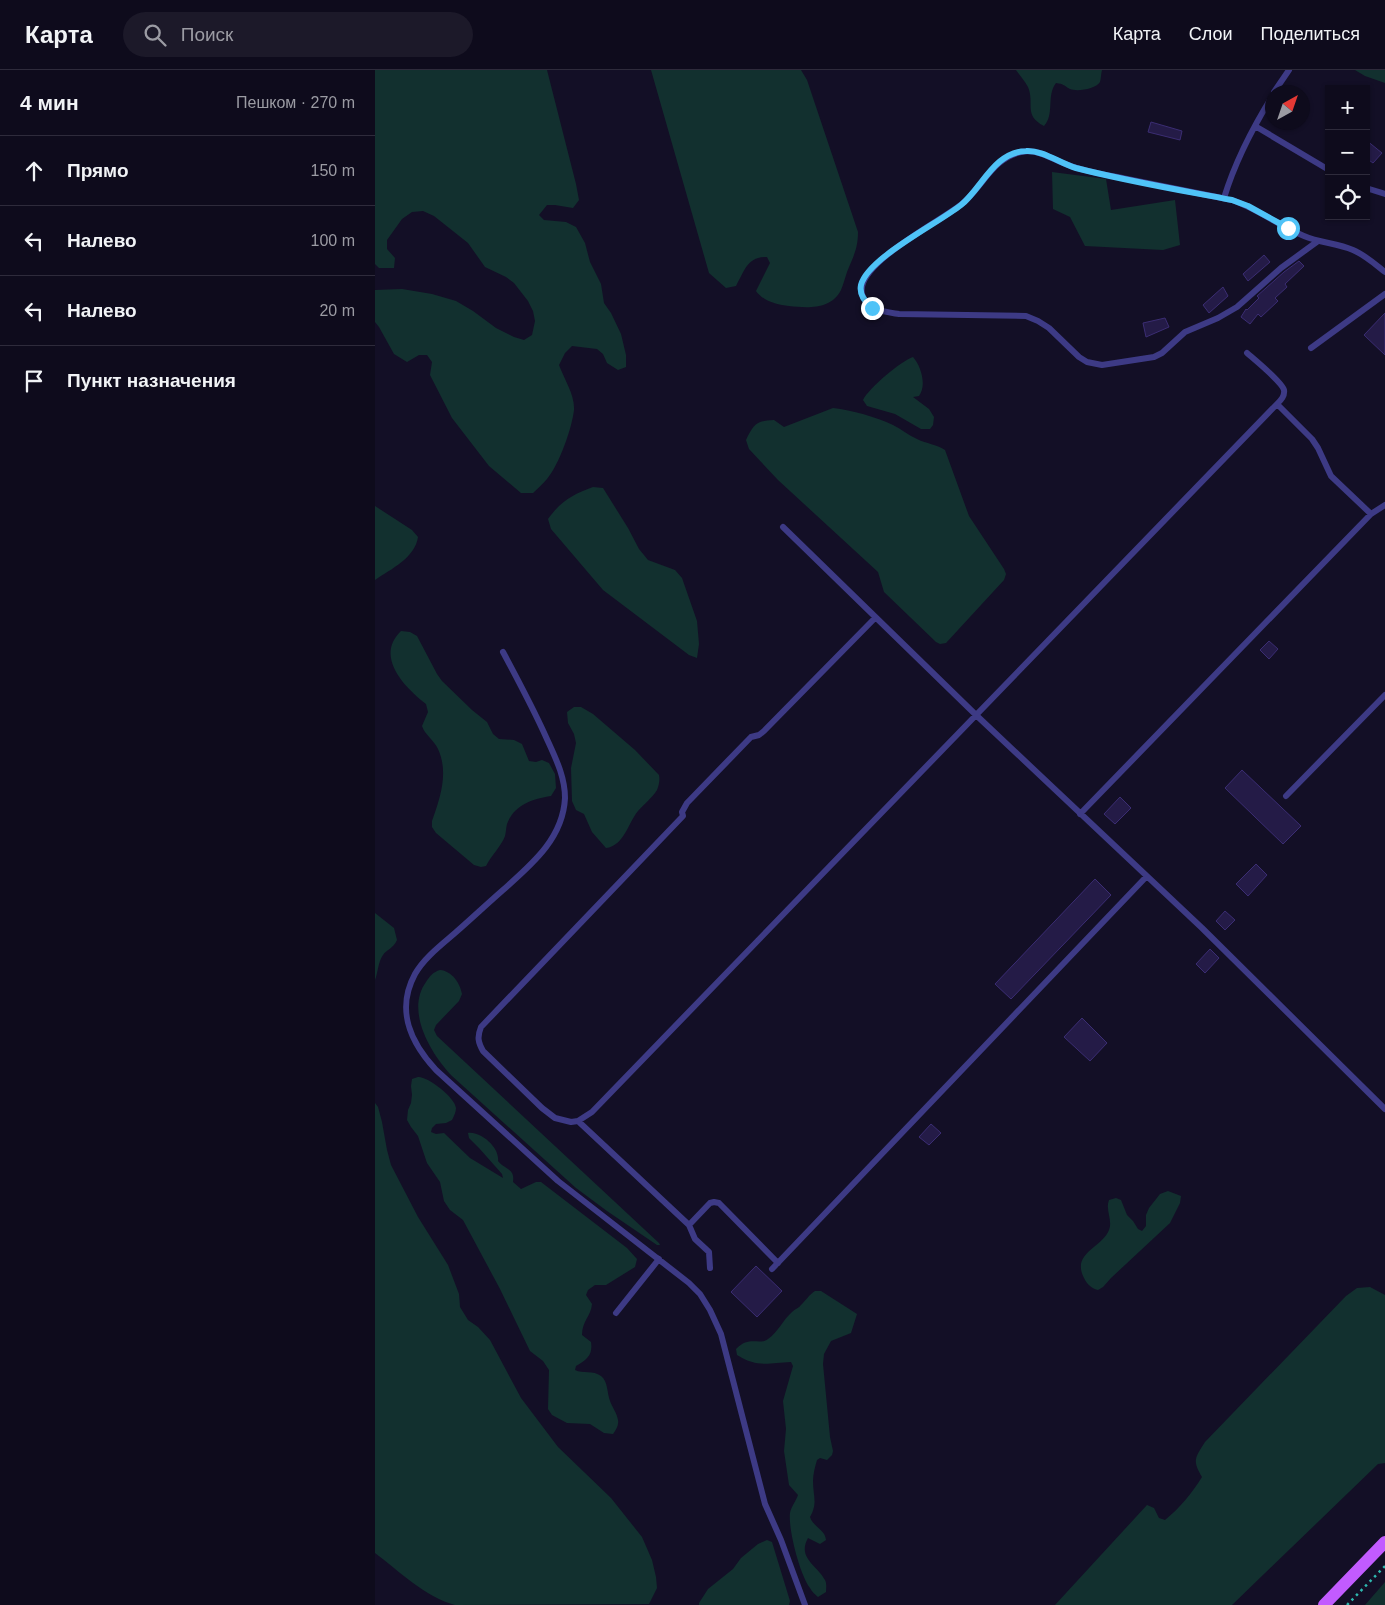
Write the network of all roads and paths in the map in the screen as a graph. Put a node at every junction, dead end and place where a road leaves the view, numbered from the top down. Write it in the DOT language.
graph roads {
  1 [pos="1289,70"];
  2 [pos="1279,85"];
  3 [pos="1265,108"];
  4 [pos="1255,126"];
  5 [pos="1325,168"];
  6 [pos="1370,189"];
  7 [pos="1385,194"];
  8 [pos="1223,198"];
  9 [pos="1318,241"];
  10 [pos="1385,272"];
  11 [pos="1385,294"];
  12 [pos="1311,348"];
  13 [pos="1247,353"];
  14 [pos="1277,404"];
  15 [pos="1385,505"];
  16 [pos="1371,514"];
  17 [pos="783,527"];
  18 [pos="875,618"];
  19 [pos="503,652"];
  20 [pos="1385,695"];
  21 [pos="976,715"];
  22 [pos="1286,796"];
  23 [pos="1081,814"];
  24 [pos="1146,877"];
  25 [pos="1385,1109"];
  26 [pos="578,1121"];
  27 [pos="689,1225"];
  28 [pos="659,1259"];
  29 [pos="778,1263"];
  30 [pos="710,1268"];
  31 [pos="771,1269"];
  32 [pos="615,1313"];
  33 [pos="1385,1542"];
  34 [pos="1385,1566"];
  35 [pos="805,1605"];
  36 [pos="1324,1605"];
  37 [pos="1347,1605"];
  1 -- 2 [label="lane"];
  3 -- 4 [label="lane"];
  4 -- 5 [label="lane"];
  4 -- 8 [label="lane"];
  6 -- 7 [label="lane"];
  8 -- 9 [label="lane"];
  8 -- 9 [label="lane"];
  9 -- 10 [label="lane"];
  11 -- 12 [label="lane"];
  13 -- 14 [label="lane"];
  14 -- 16 [label="lane"];
  14 -- 21 [label="lane"];
  15 -- 16 [label="lane"];
  16 -- 23 [label="lane"];
  17 -- 18 [label="lane"];
  18 -- 21 [label="lane"];
  18 -- 26 [label="lane"];
  19 -- 28 [label="lane"];
  20 -- 22 [label="lane"];
  21 -- 23 [label="lane"];
  21 -- 26 [label="lane"];
  23 -- 24 [label="lane"];
  24 -- 25 [label="lane"];
  24 -- 29 [label="lane"];
  26 -- 27 [label="lane"];
  27 -- 29 [label="lane"];
  27 -- 30 [label="lane"];
  28 -- 32 [label="lane"];
  28 -- 35 [label="lane"];
  29 -- 31 [label="lane"];
  33 -- 36 [label="main road"];
  34 -- 37 [label="path"];
}
